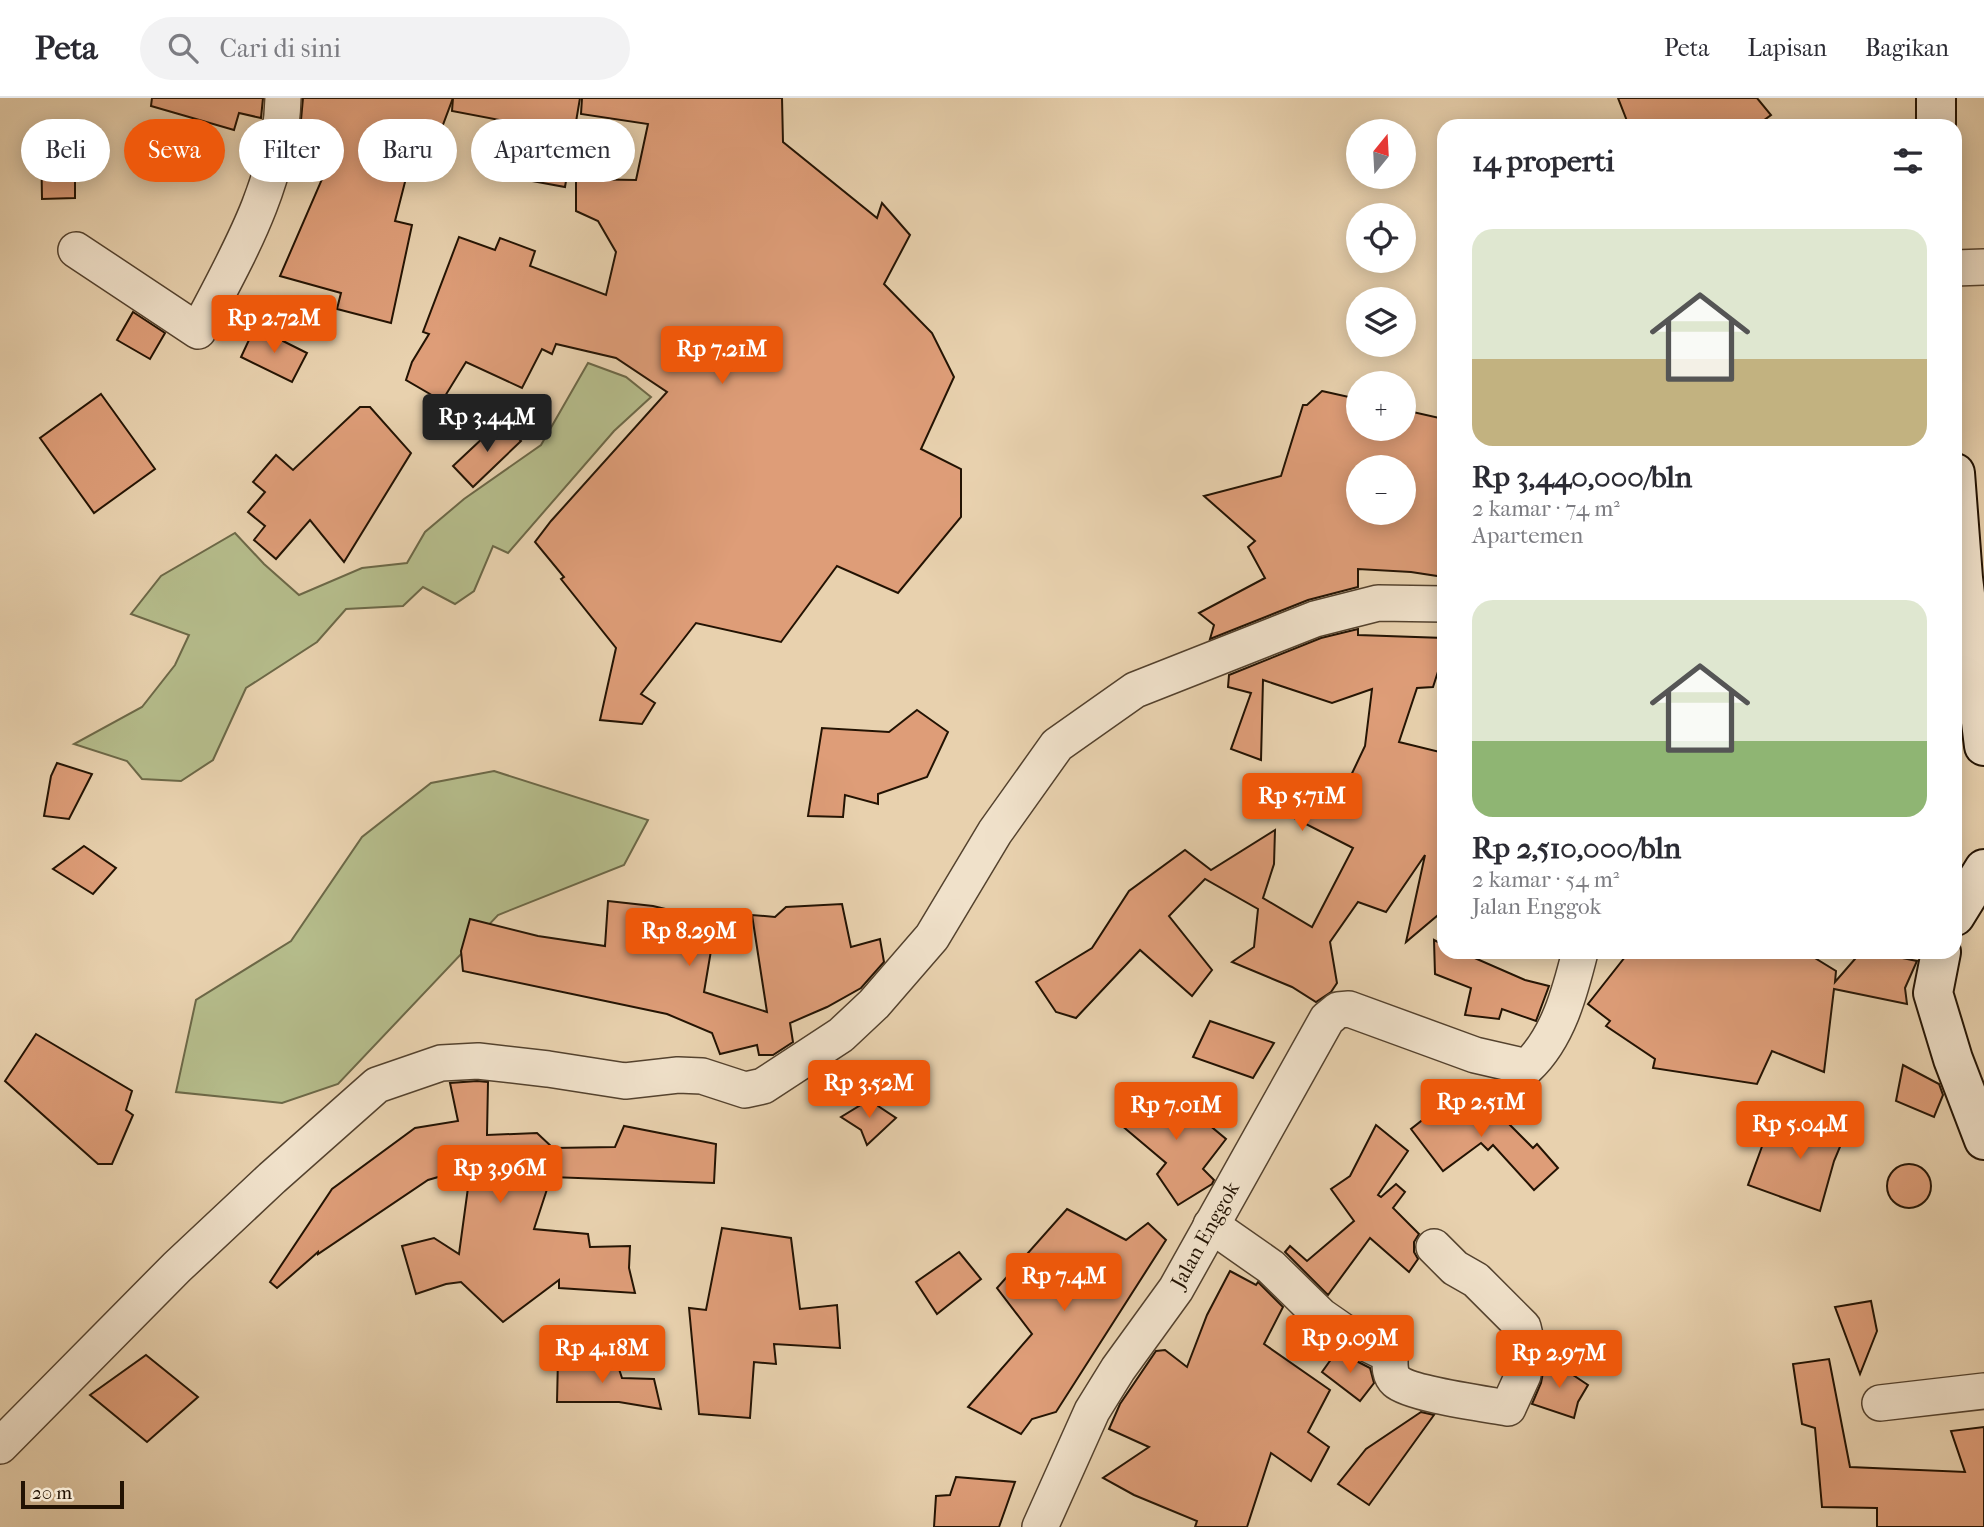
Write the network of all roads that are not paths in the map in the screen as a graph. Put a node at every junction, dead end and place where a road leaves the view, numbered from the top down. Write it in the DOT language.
graph roads {
  1 [pos="283,98"];
  2 [pos="1936,98"];
  3 [pos="1936,119"];
  4 [pos="76,250"];
  5 [pos="1984,267"];
  6 [pos="1962,268"];
  7 [pos="1962,555"];
  8 [pos="1437,604"];
  9 [pos="1984,746"];
  10 [pos="1984,869"];
  11 [pos="1962,905"];
  12 [pos="1578,959"];
  13 [pos="1940,959"];
  14 [pos="1984,1140"];
  15 [pos="1212,1225"];
  16 [pos="1434,1247"];
  17 [pos="1984,1391"];
  18 [pos="1880,1403"];
  19 [pos="0,1446"];
  20 [pos="1040,1527"];
  1 -- 4 [label="street"];
  2 -- 3 [label="main road"];
  5 -- 6 [label="street"];
  7 -- 9 [label="main road"];
  8 -- 19 [label="street"];
  10 -- 11 [label="main road"];
  12 -- 15 [label="street, Jalan Enggok"];
  13 -- 14 [label="main road"];
  15 -- 16 [label="street"];
  15 -- 20 [label="street, Jalan Enggok"];
  17 -- 18 [label="street"];
}
